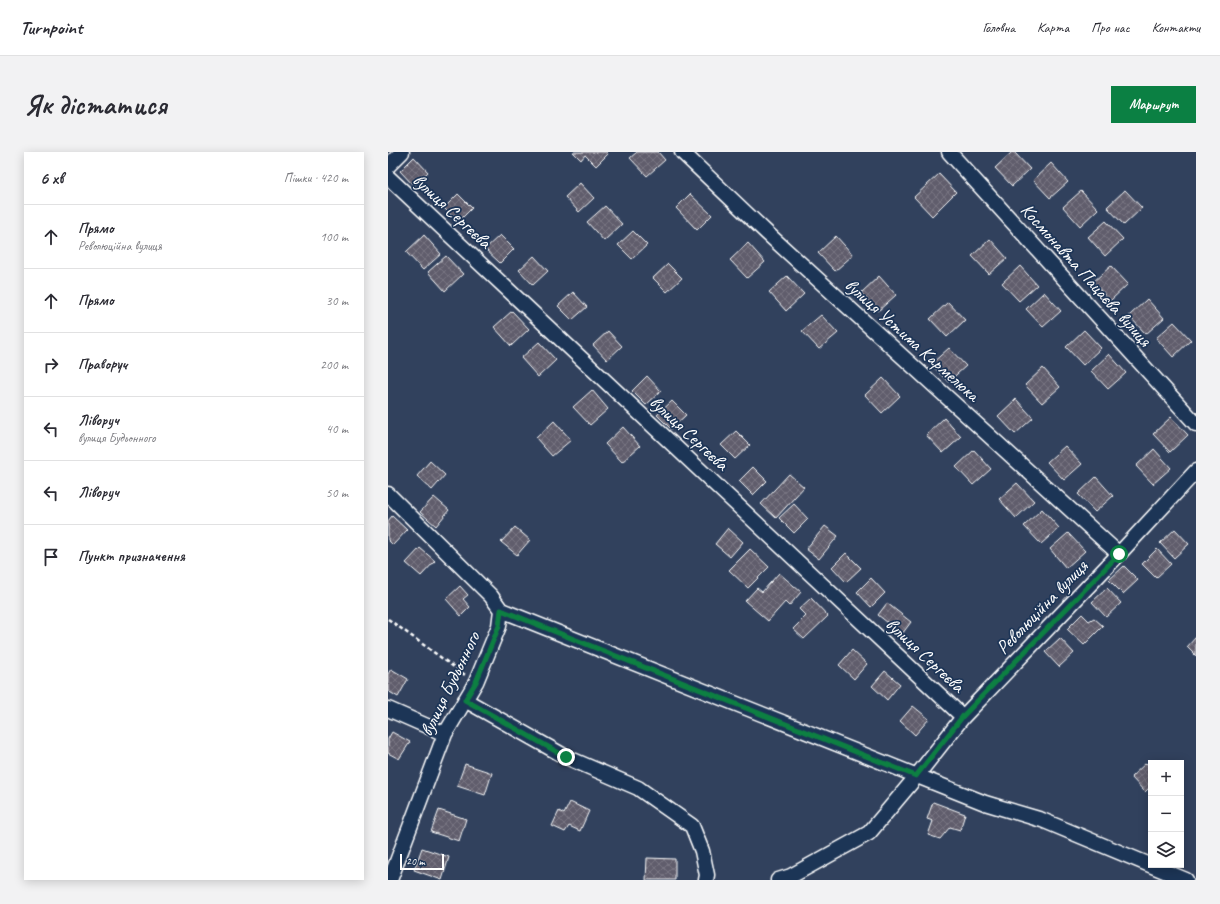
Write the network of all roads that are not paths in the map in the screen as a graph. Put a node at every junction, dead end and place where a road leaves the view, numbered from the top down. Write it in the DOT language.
graph roads {
  1 [pos="402,152"];
  2 [pos="682,152"];
  3 [pos="949,152"];
  4 [pos="388,166"];
  5 [pos="388,177"];
  6 [pos="1196,424"];
  7 [pos="1196,471"];
  8 [pos="388,494"];
  9 [pos="1119,554"];
  10 [pos="501,610"];
  11 [pos="465,700"];
  12 [pos="388,709"];
  13 [pos="963,716"];
  14 [pos="445,734"];
  15 [pos="916,776"];
  16 [pos="390,880"];
  17 [pos="706,880"];
  18 [pos="778,880"];
  19 [pos="1186,880"];
  1 -- 4 [label="street"];
  2 -- 9 [label="street, вулиця Устима Кармелюка"];
  3 -- 6 [label="street, Космонавта Пацаєва вулиця"];
  5 -- 13 [label="street, вулиця Сергєєва"];
  7 -- 9 [label="street, Революційна вулиця"];
  8 -- 10 [label="street"];
  9 -- 13 [label="street, Революційна вулиця"];
  10 -- 11 [label="street, вулиця Будьонного"];
  10 -- 15 [label="street"];
  11 -- 14 [label="street, вулиця Будьонного"];
  11 -- 17 [label="street"];
  12 -- 14 [label="street"];
  13 -- 15 [label="street, Революційна вулиця"];
  14 -- 16 [label="street, вулиця Будьонного"];
  15 -- 18 [label="street, Революційна вулиця"];
  15 -- 19 [label="street"];
}
